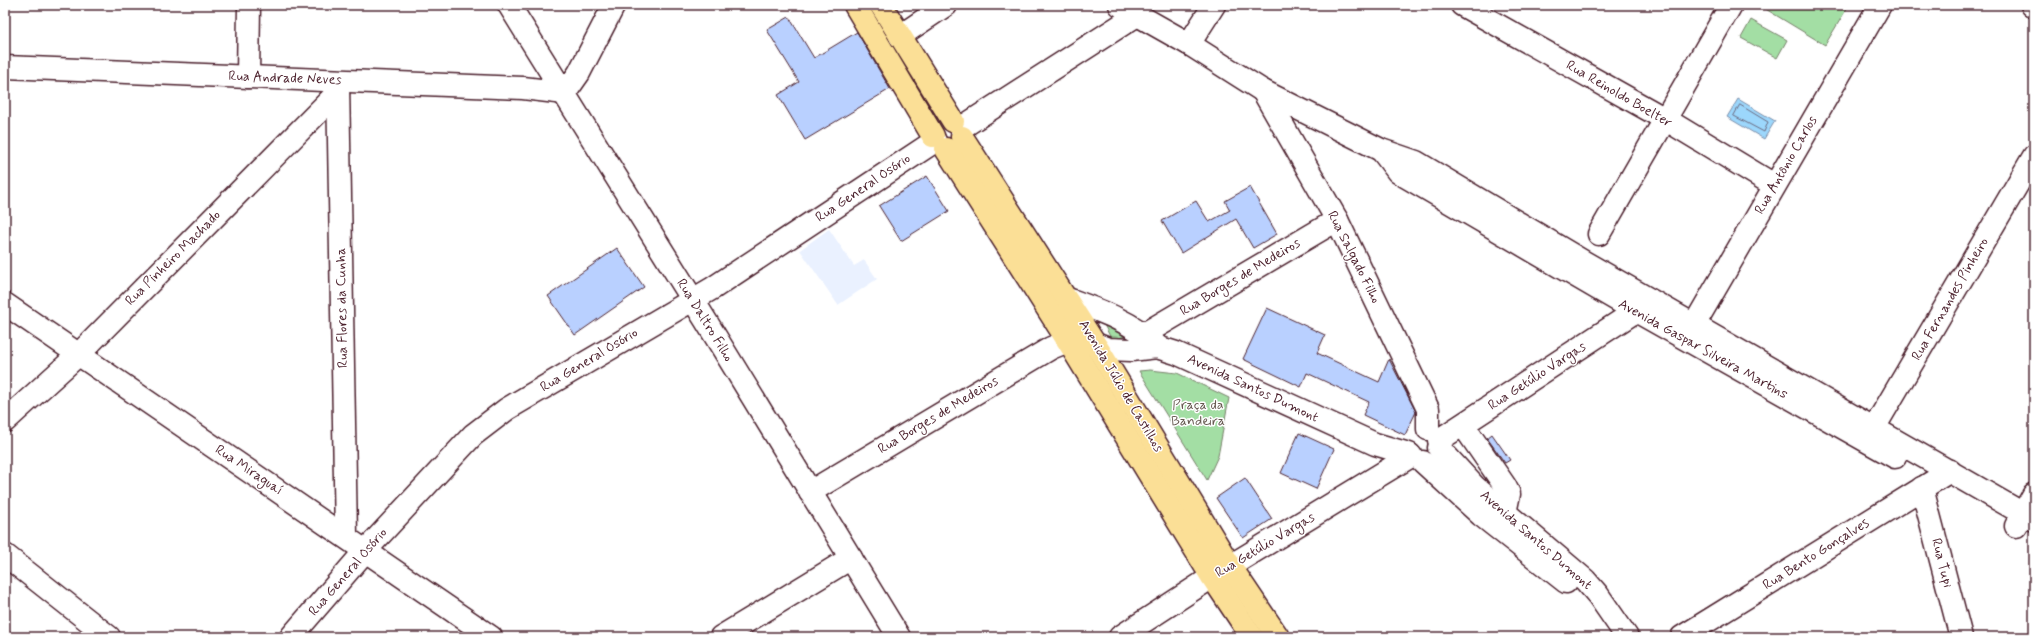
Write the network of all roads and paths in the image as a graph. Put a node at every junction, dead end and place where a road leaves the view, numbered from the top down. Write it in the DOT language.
graph roads {
  1 [pos="248,5"];
  2 [pos="509,5"];
  3 [pos="614,5"];
  4 [pos="855,5"];
  5 [pos="881,5"];
  6 [pos="946,5"];
  7 [pos="1214,5"];
  8 [pos="1462,5"];
  9 [pos="1730,5"];
  10 [pos="1880,5"];
  11 [pos="1128,10"];
  12 [pos="900,36"];
  13 [pos="1189,44"];
  14 [pos="881,48"];
  15 [pos="5,67"];
  16 [pos="248,77"];
  17 [pos="338,86"];
  18 [pos="1263,91"];
  19 [pos="565,93"];
  20 [pos="1665,119"];
  21 [pos="948,135"];
  22 [pos="1381,150"];
  23 [pos="2034,156"];
  24 [pos="1774,185"];
  25 [pos="1337,220"];
  26 [pos="1600,234"];
  27 [pos="1068,299"];
  28 [pos="693,300"];
  29 [pos="5,304"];
  30 [pos="1636,311"];
  31 [pos="1694,325"];
  32 [pos="1150,340"];
  33 [pos="1068,341"];
  34 [pos="1094,343"];
  35 [pos="79,354"];
  36 [pos="5,421"];
  37 [pos="1463,424"];
  38 [pos="1871,435"];
  39 [pos="1436,439"];
  40 [pos="1414,457"];
  41 [pos="1936,480"];
  42 [pos="810,492"];
  43 [pos="2034,494"];
  44 [pos="1505,513"];
  45 [pos="2027,524"];
  46 [pos="346,536"];
  47 [pos="366,550"];
  48 [pos="5,555"];
  49 [pos="851,558"];
  50 [pos="1221,572"];
  51 [pos="99,634"];
  52 [pos="291,637"];
  53 [pos="491,637"];
  54 [pos="720,637"];
  55 [pos="899,637"];
  56 [pos="1120,637"];
  57 [pos="1252,637"];
  58 [pos="1278,637"];
  59 [pos="1609,637"];
  60 [pos="1627,637"];
  61 [pos="1682,637"];
  62 [pos="1961,637"];
  1 -- 16 [label="street"];
  2 -- 19 [label="street, Rua Daltro Filho"];
  3 -- 19 [label="street"];
  4 -- 14 [label="main road, Avenida Júlio de Castilhos"];
  5 -- 12 [label="main road, Avenida Júlio de Castilhos"];
  6 -- 12 [label="street"];
  7 -- 13 [label="street"];
  8 -- 20 [label="street, Rua Reinoldo Boelter"];
  9 -- 20 [label="street"];
  10 -- 24 [label="street, Rua Antônio Carlos"];
  11 -- 13 [label="street, Avenida Gaspar Silveira Martins"];
  11 -- 21 [label="street, Rua General Osório"];
  12 -- 14 [label="main road"];
  12 -- 21 [label="main road, Avenida Júlio de Castilhos"];
  13 -- 18 [label="street, Avenida Gaspar Silveira Martins"];
  14 -- 21 [label="main road, Avenida Júlio de Castilhos"];
  15 -- 16 [label="street, Rua Andrade Neves"];
  16 -- 17 [label="street, Rua Andrade Neves"];
  17 -- 19 [label="street, Rua Andrade Neves"];
  17 -- 35 [label="street, Rua Pinheiro Machado"];
  17 -- 46 [label="street, Rua Flores da Cunha"];
  18 -- 22 [label="street, Avenida Gaspar Silveira Martins"];
  18 -- 25 [label="street, Rua Salgado Filho"];
  19 -- 28 [label="street, Rua Daltro Filho"];
  20 -- 24 [label="street, Rua Reinoldo Boelter"];
  20 -- 26 [label="street"];
  21 -- 27 [label="main road, Avenida Júlio de Castilhos"];
  21 -- 28 [label="street, Rua General Osório"];
  21 -- 33 [label="main road, Avenida Júlio de Castilhos"];
  22 -- 30 [label="street, Avenida Gaspar Silveira Martins"];
  22 -- 31 [label="street, Avenida Gaspar Silveira Martins"];
  23 -- 38 [label="street, Rua Fernandes Pinheiro"];
  24 -- 31 [label="street, Rua Antônio Carlos"];
  25 -- 32 [label="street, Rua Borges de Medeiros"];
  25 -- 39 [label="street, Rua Salgado Filho"];
  27 -- 32 [label="street"];
  27 -- 34 [label="main road, Avenida Júlio de Castilhos"];
  28 -- 42 [label="street, Rua Daltro Filho"];
  28 -- 47 [label="street, Rua General Osório"];
  29 -- 35 [label="street, Rua Miraguaí"];
  30 -- 37 [label="street, Rua Getúlio Vargas"];
  30 -- 38 [label="street, Avenida Gaspar Silveira Martins"];
  31 -- 38 [label="street, Avenida Gaspar Silveira Martins"];
  32 -- 34 [label="street, Avenida Santos Dumont"];
  32 -- 40 [label="street, Avenida Santos Dumont"];
  33 -- 34 [label="street, Avenida Santos Dumont"];
  33 -- 42 [label="street, Rua Borges de Medeiros"];
  33 -- 50 [label="main road, Avenida Júlio de Castilhos"];
  34 -- 50 [label="main road, Avenida Júlio de Castilhos"];
  35 -- 36 [label="street, Rua Pinheiro Machado"];
  35 -- 46 [label="street, Rua Miraguaí"];
  37 -- 39 [label="street, Rua Getúlio Vargas"];
  37 -- 44 [label="street"];
  38 -- 41 [label="street, Avenida Gaspar Silveira Martins"];
  39 -- 40 [label="street"];
  39 -- 40 [label="street"];
  39 -- 44 [label="street, Avenida Santos Dumont"];
  40 -- 50 [label="street, Rua Getúlio Vargas"];
  40 -- 59 [label="street, Avenida Santos Dumont"];
  41 -- 45 [label="street, Avenida Gaspar Silveira Martins"];
  41 -- 61 [label="street, Rua Bento Gonçalves"];
  41 -- 62 [label="street, Rua Tupi"];
  42 -- 49 [label="street, Rua Daltro Filho"];
  43 -- 45 [label="street"];
  44 -- 60 [label="street, Avenida Santos Dumont"];
  46 -- 47 [label="street, Rua Miraguaí"];
  47 -- 52 [label="street, Rua General Osório"];
  47 -- 53 [label="street, Rua Miraguaí"];
  48 -- 51 [label="street"];
  49 -- 54 [label="street"];
  49 -- 55 [label="street, Rua Daltro Filho"];
  50 -- 56 [label="street, Rua Getúlio Vargas"];
  50 -- 57 [label="main road, Avenida Júlio de Castilhos"];
  50 -- 58 [label="main road, Avenida Júlio de Castilhos"];
}
